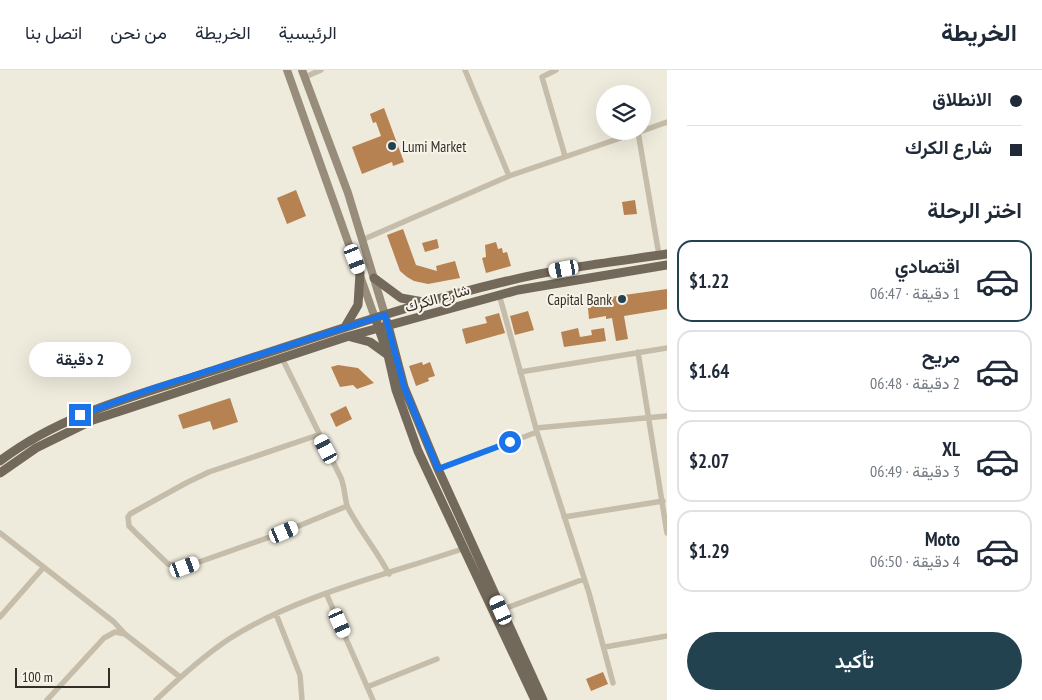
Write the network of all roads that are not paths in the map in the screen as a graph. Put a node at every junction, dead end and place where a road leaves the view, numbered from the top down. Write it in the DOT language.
graph roads {
  1 [pos="287,70"];
  2 [pos="321,70"];
  3 [pos="465,70"];
  4 [pos="539,70"];
  5 [pos="556,70"];
  6 [pos="303,74"];
  7 [pos="542,77"];
  8 [pos="667,122"];
  9 [pos="651,128"];
  10 [pos="614,140"];
  11 [pos="643,140"];
  12 [pos="565,156"];
  13 [pos="509,176"];
  14 [pos="362,240"];
  15 [pos="663,254"];
  16 [pos="667,265"];
  17 [pos="360,273"];
  18 [pos="374,278"];
  19 [pos="499,294"];
  20 [pos="426,302"];
  21 [pos="385,315"];
  22 [pos="375,318"];
  23 [pos="407,320"];
  24 [pos="345,327"];
  25 [pos="384,327"];
  26 [pos="346,337"];
  27 [pos="667,348"];
  28 [pos="392,352"];
  29 [pos="638,352"];
  30 [pos="282,358"];
  31 [pos="520,372"];
  32 [pos="154,388"];
  33 [pos="157,398"];
  34 [pos="667,416"];
  35 [pos="649,418"];
  36 [pos="536,430"];
  37 [pos="318,435"];
  38 [pos="0,461"];
  39 [pos="438,469"];
  40 [pos="0,473"];
  41 [pos="663,501"];
  42 [pos="346,506"];
  43 [pos="564,517"];
  44 [pos="0,533"];
  45 [pos="667,533"];
  46 [pos="462,550"];
  47 [pos="43,568"];
  48 [pos="389,574"];
  49 [pos="584,579"];
  50 [pos="326,593"];
  51 [pos="501,610"];
  52 [pos="276,614"];
  53 [pos="0,616"];
  54 [pos="125,634"];
  55 [pos="667,636"];
  56 [pos="605,646"];
  57 [pos="437,659"];
  58 [pos="180,677"];
  59 [pos="613,683"];
  60 [pos="367,687"];
  61 [pos="48,700"];
  62 [pos="156,700"];
  63 [pos="302,700"];
  64 [pos="373,700"];
  65 [pos="534,700"];
  66 [pos="543,700"];
  1 -- 17 [label="main road"];
  2 -- 6 [label="street"];
  3 -- 13 [label="street"];
  4 -- 7 [label="street"];
  5 -- 7 [label="street"];
  6 -- 14 [label="main road"];
  7 -- 12 [label="street"];
  8 -- 9 [label="street"];
  10 -- 12 [label="street"];
  11 -- 15 [label="street"];
  12 -- 13 [label="street"];
  13 -- 14 [label="street"];
  14 -- 18 [label="main road"];
  15 -- 20 [label="main road, شارع الكرك"];
  16 -- 19 [label="main road, شارع الكرك"];
  17 -- 22 [label="main road"];
  17 -- 24 [label="main road"];
  18 -- 20 [label="main road"];
  18 -- 21 [label="main road"];
  19 -- 23 [label="main road, شارع الكرك"];
  19 -- 31 [label="street"];
  20 -- 21 [label="main road, شارع الكرك"];
  21 -- 22 [label="main road, شارع الكرك"];
  21 -- 25 [label="main road"];
  22 -- 24 [label="main road, شارع الكرك"];
  22 -- 25 [label="main road"];
  23 -- 25 [label="main road, شارع الكرك"];
  23 -- 28 [label="main road"];
  24 -- 32 [label="main road, شارع الكرك"];
  25 -- 26 [label="main road, شارع الكرك"];
  25 -- 28 [label="main road"];
  26 -- 28 [label="main road"];
  26 -- 30 [label="main road, شارع الكرك"];
  27 -- 29 [label="street"];
  28 -- 39 [label="main road"];
  28 -- 46 [label="main road"];
  29 -- 31 [label="street"];
  29 -- 35 [label="street"];
  30 -- 33 [label="main road, شارع الكرك"];
  30 -- 37 [label="street"];
  31 -- 36 [label="street"];
  32 -- 33 [label="main road"];
  32 -- 38 [label="main road, شارع الكرك"];
  33 -- 40 [label="main road, شارع الكرك"];
  34 -- 35 [label="street"];
  35 -- 36 [label="street"];
  35 -- 41 [label="street"];
  36 -- 39 [label="street"];
  36 -- 43 [label="street"];
  37 -- 42 [label="street"];
  37 -- 42 [label="street"];
  39 -- 51 [label="main road"];
  41 -- 43 [label="street"];
  41 -- 45 [label="street"];
  42 -- 48 [label="street"];
  43 -- 49 [label="street"];
  44 -- 47 [label="street"];
  46 -- 48 [label="street"];
  46 -- 65 [label="main road"];
  47 -- 53 [label="street"];
  47 -- 54 [label="street"];
  48 -- 50 [label="street"];
  49 -- 51 [label="street"];
  49 -- 56 [label="street"];
  50 -- 52 [label="street"];
  50 -- 60 [label="street"];
  51 -- 66 [label="main road"];
  52 -- 58 [label="street"];
  52 -- 63 [label="street"];
  54 -- 58 [label="street"];
  54 -- 61 [label="street"];
  55 -- 56 [label="street"];
  56 -- 59 [label="street"];
  57 -- 60 [label="street"];
  58 -- 62 [label="street"];
  60 -- 64 [label="street"];
}
